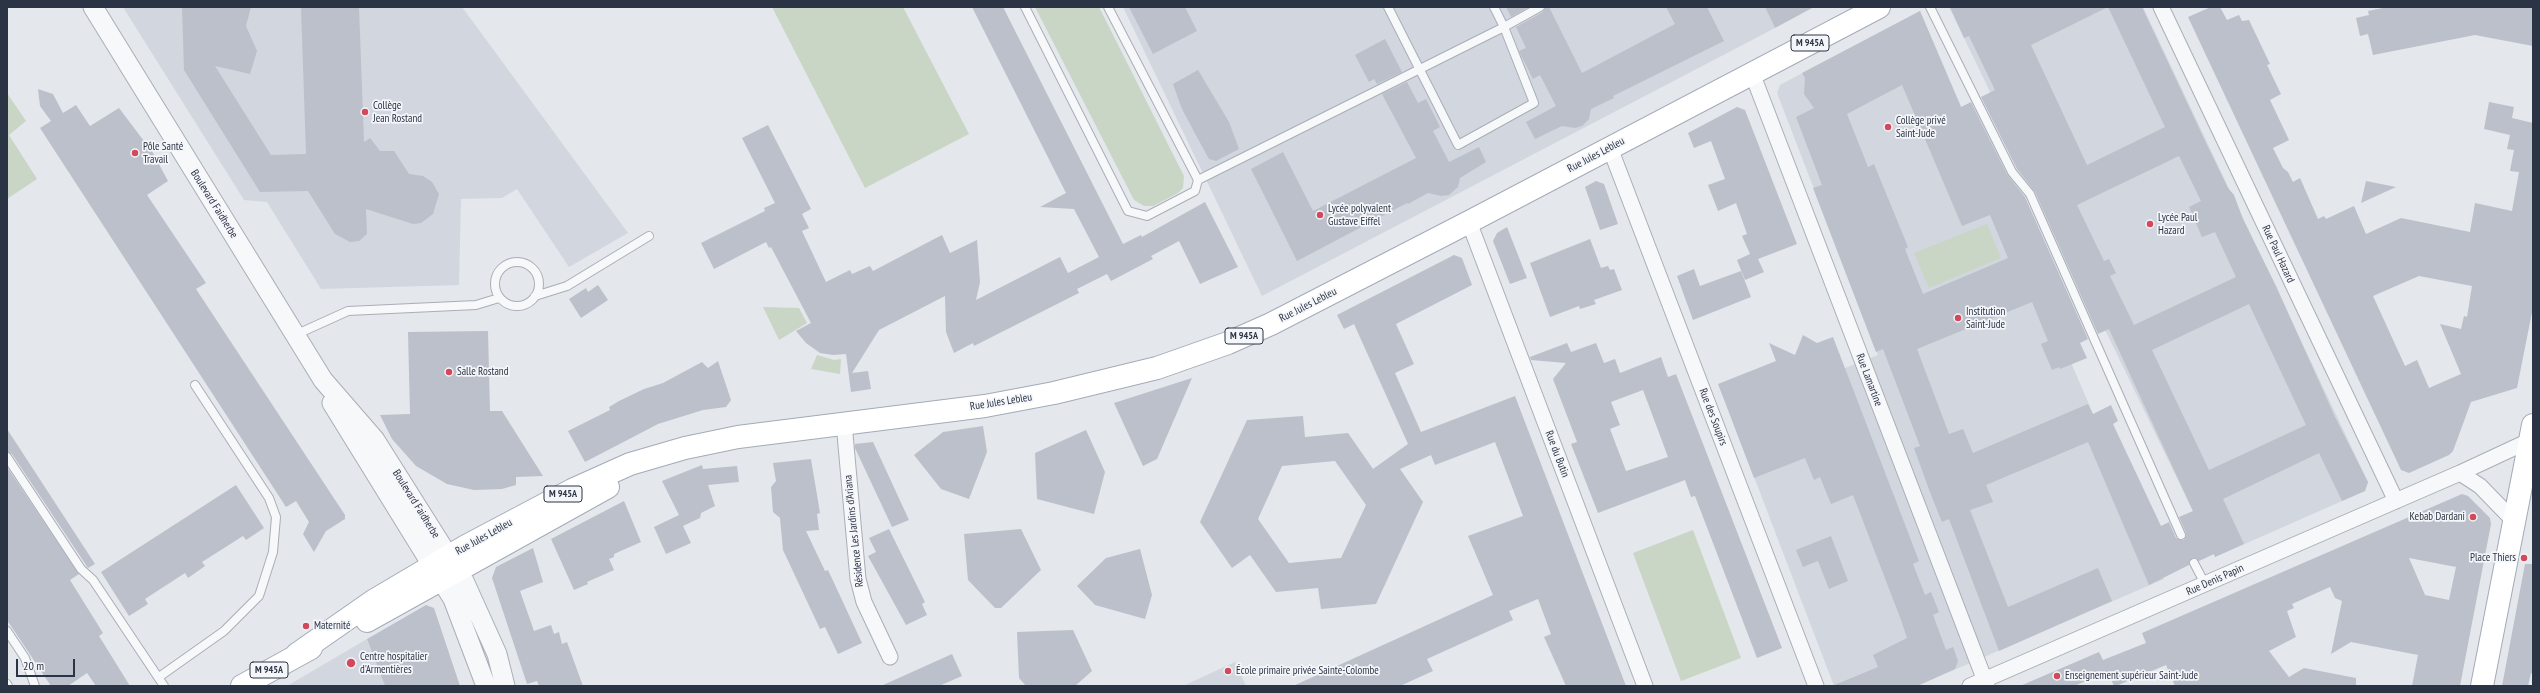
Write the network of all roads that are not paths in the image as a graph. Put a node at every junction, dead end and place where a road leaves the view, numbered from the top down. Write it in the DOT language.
graph roads {
  1 [pos="93,7"];
  2 [pos="1025,7"];
  3 [pos="1108,7"];
  4 [pos="1388,7"];
  5 [pos="1494,7"];
  6 [pos="1540,7"];
  7 [pos="1930,7"];
  8 [pos="2161,7"];
  9 [pos="1872,9"];
  10 [pos="1504,27"];
  11 [pos="1419,69"];
  12 [pos="1752,73"];
  13 [pos="1610,148"];
  14 [pos="1198,180"];
  15 [pos="1469,222"];
  16 [pos="649,236"];
  17 [pos="535,296"];
  18 [pos="500,298"];
  19 [pos="294,335"];
  20 [pos="195,385"];
  21 [pos="844,423"];
  22 [pos="2532,437"];
  23 [pos="7,457"];
  24 [pos="2460,473"];
  25 [pos="2396,501"];
  26 [pos="2514,521"];
  27 [pos="2181,536"];
  28 [pos="2194,563"];
  29 [pos="445,569"];
  30 [pos="2205,584"];
  31 [pos="7,631"];
  32 [pos="890,657"];
  33 [pos="159,677"];
  34 [pos="1986,683"];
  35 [pos="35,686"];
  36 [pos="164,686"];
  37 [pos="242,686"];
  38 [pos="486,686"];
  39 [pos="505,686"];
  40 [pos="1645,686"];
  41 [pos="1816,686"];
  42 [pos="1970,686"];
  43 [pos="2482,686"];
  1 -- 19 [label="street, Boulevard Faidherbe"];
  2 -- 14 [label="lane"];
  3 -- 14 [label="lane"];
  4 -- 11 [label="lane"];
  5 -- 10 [label="lane"];
  6 -- 10 [label="lane"];
  7 -- 27 [label="lane"];
  8 -- 25 [label="street, Rue Paul Hazard"];
  9 -- 12 [label="main road, Rue Jules Lebleu / M 945A"];
  10 -- 11 [label="lane"];
  10 -- 11 [label="lane"];
  11 -- 14 [label="lane"];
  12 -- 13 [label="main road, Rue Jules Lebleu / M 945A"];
  12 -- 34 [label="street, Rue Lamartine"];
  13 -- 15 [label="main road, Rue Jules Lebleu / M 945A"];
  13 -- 41 [label="street, Rue des Soupirs"];
  15 -- 21 [label="main road, Rue Jules Lebleu / M 945A"];
  15 -- 40 [label="street, Rue du Butin"];
  16 -- 17 [label="lane"];
  17 -- 18 [label="lane"];
  17 -- 18 [label="lane"];
  18 -- 19 [label="lane"];
  19 -- 29 [label="street, Boulevard Faidherbe"];
  20 -- 33 [label="lane"];
  21 -- 29 [label="main road, Rue Jules Lebleu / M 945A"];
  21 -- 32 [label="street, Résidence Les Jardins d'Ariana"];
  22 -- 24 [label="street"];
  22 -- 26 [label="main road"];
  23 -- 33 [label="lane"];
  24 -- 25 [label="street, Rue Denis Papin"];
  24 -- 26 [label="street"];
  25 -- 30 [label="street, Rue Denis Papin"];
  26 -- 43 [label="main road"];
  28 -- 30 [label="lane"];
  29 -- 37 [label="main road, Rue Jules Lebleu / M 945A"];
  29 -- 38 [label="street, Boulevard Faidherbe"];
  29 -- 39 [label="street, Boulevard Faidherbe"];
  30 -- 34 [label="street, Rue Denis Papin"];
  31 -- 35 [label="lane"];
  33 -- 36 [label="lane"];
  34 -- 42 [label="street, Rue Denis Papin"];
}
